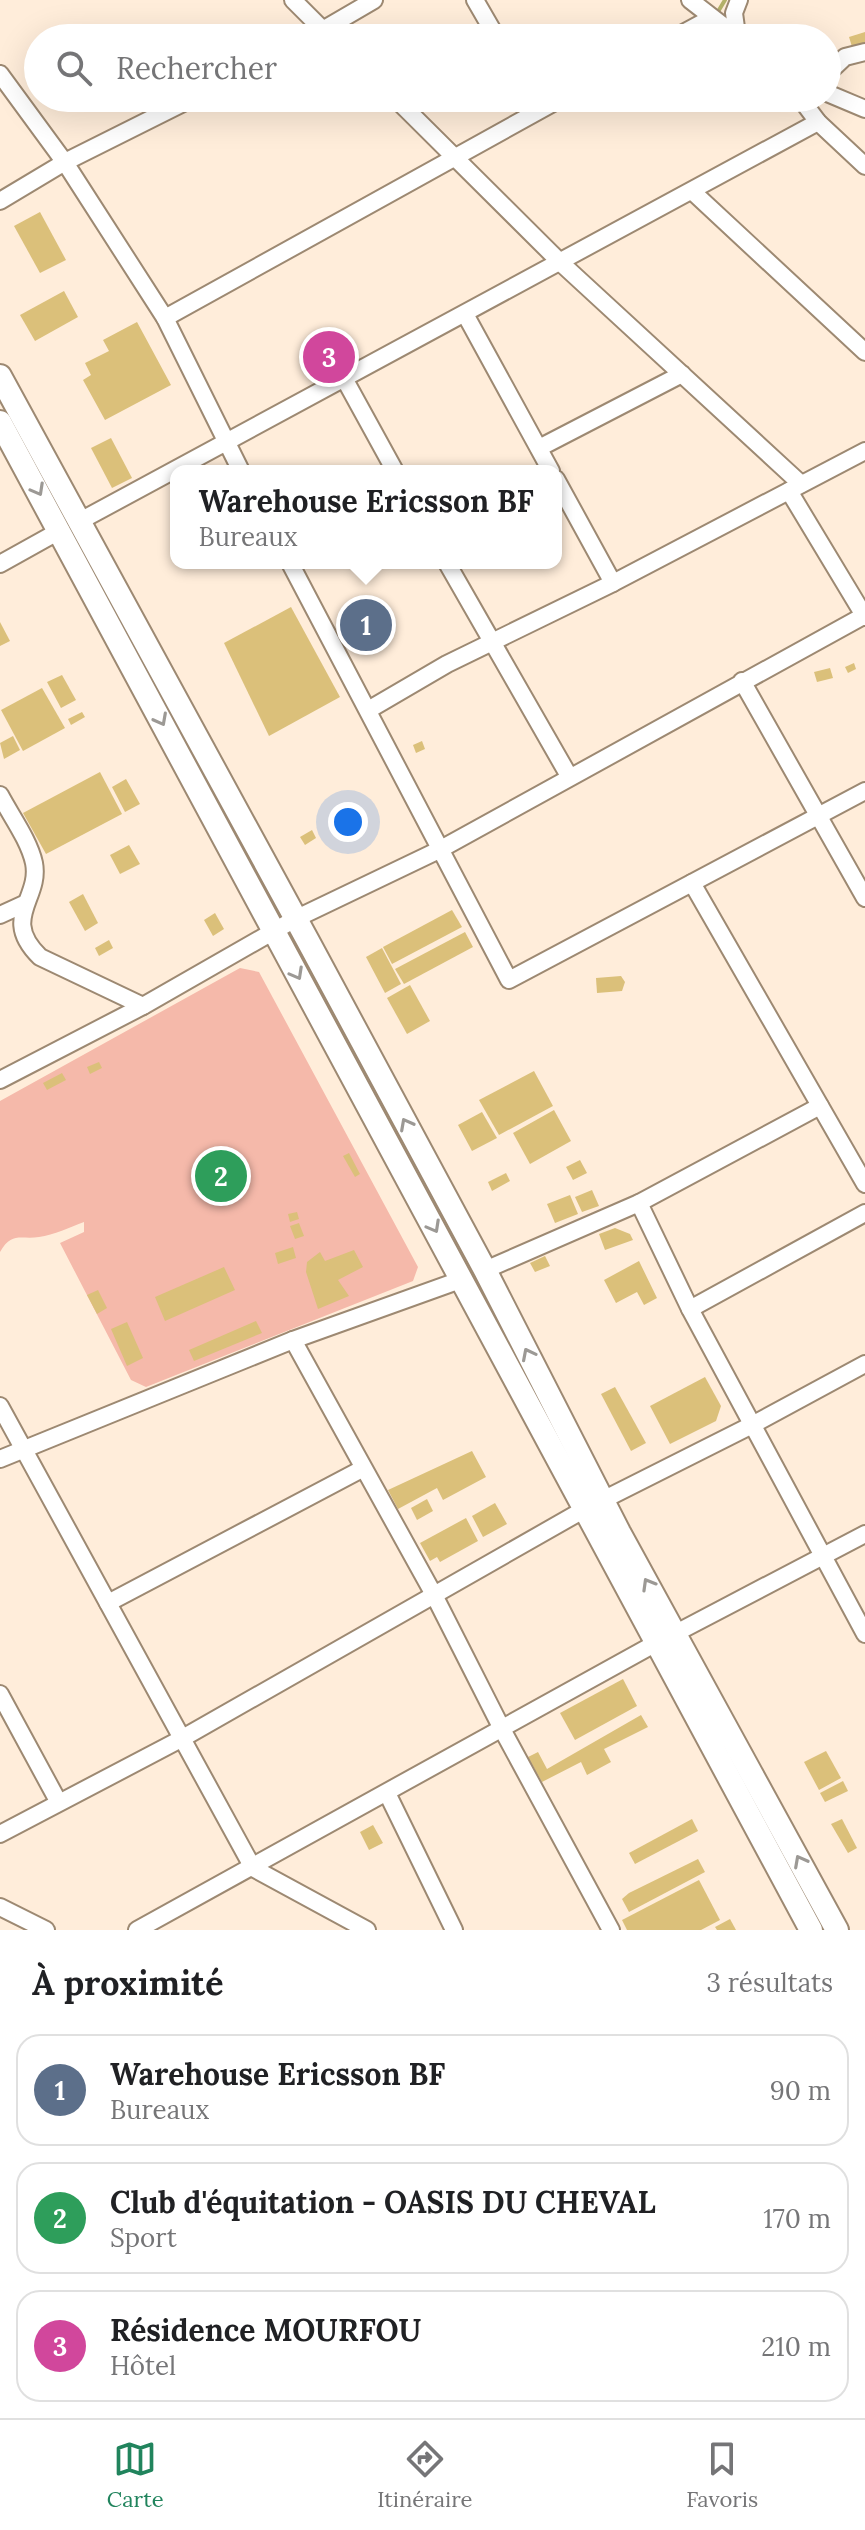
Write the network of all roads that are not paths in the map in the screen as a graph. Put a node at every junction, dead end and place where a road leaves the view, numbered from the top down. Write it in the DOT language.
graph roads {
  1 [pos="293,0"];
  2 [pos="374,0"];
  3 [pos="475,0"];
  4 [pos="690,0"];
  5 [pos="739,0"];
  6 [pos="711,18"];
  7 [pos="312,24"];
  8 [pos="339,24"];
  9 [pos="489,24"];
  10 [pos="700,24"];
  11 [pos="720,24"];
  12 [pos="736,24"];
  13 [pos="865,52"];
  14 [pos="841,61"];
  15 [pos="0,74"];
  16 [pos="841,99"];
  17 [pos="24,107"];
  18 [pos="865,109"];
  19 [pos="28,112"];
  20 [pos="166,112"];
  21 [pos="410,112"];
  22 [pos="532,112"];
  23 [pos="811,112"];
  24 [pos="818,122"];
  25 [pos="456,155"];
  26 [pos="66,164"];
  27 [pos="865,166"];
  28 [pos="693,192"];
  29 [pos="0,201"];
  30 [pos="561,263"];
  31 [pos="465,314"];
  32 [pos="165,318"];
  33 [pos="865,352"];
  34 [pos="682,374"];
  35 [pos="0,376"];
  36 [pos="345,380"];
  37 [pos="0,422"];
  38 [pos="227,444"];
  39 [pos="539,448"];
  40 [pos="865,451"];
  41 [pos="187,465"];
  42 [pos="238,465"];
  43 [pos="392,465"];
  44 [pos="548,465"];
  45 [pos="170,474"];
  46 [pos="795,488"];
  47 [pos="562,490"];
  48 [pos="70,526"];
  49 [pos="0,564"];
  50 [pos="293,569"];
  51 [pos="450,569"];
  52 [pos="613,583"];
  53 [pos="865,615"];
  54 [pos="492,644"];
  55 [pos="742,681"];
  56 [pos="370,709"];
  57 [pos="569,776"];
  58 [pos="865,791"];
  59 [pos="0,795"];
  60 [pos="818,816"];
  61 [pos="439,850"];
  62 [pos="692,883"];
  63 [pos="865,898"];
  64 [pos="24,904"];
  65 [pos="0,915"];
  66 [pos="295,919"];
  67 [pos="273,932"];
  68 [pos="143,1006"];
  69 [pos="0,1080"];
  70 [pos="820,1106"];
  71 [pos="865,1184"];
  72 [pos="639,1203"];
  73 [pos="865,1213"];
  74 [pos="485,1270"];
  75 [pos="463,1279"];
  76 [pos="690,1309"];
  77 [pos="293,1340"];
  78 [pos="865,1364"];
  79 [pos="0,1406"];
  80 [pos="752,1425"];
  81 [pos="22,1448"];
  82 [pos="0,1459"];
  83 [pos="362,1469"];
  84 [pos="594,1504"];
  85 [pos="865,1534"];
  86 [pos="824,1557"];
  87 [pos="433,1593"];
  88 [pos="108,1603"];
  89 [pos="865,1634"];
  90 [pos="667,1637"];
  91 [pos="0,1694"];
  92 [pos="503,1731"];
  93 [pos="181,1739"];
  94 [pos="387,1793"];
  95 [pos="58,1801"];
  96 [pos="0,1834"];
  97 [pos="253,1868"];
  98 [pos="0,1907"];
  99 [pos="46,1930"];
  100 [pos="137,1930"];
  101 [pos="367,1930"];
  102 [pos="454,1930"];
  103 [pos="611,1930"];
  104 [pos="811,1930"];
  105 [pos="837,1930"];
  1 -- 7 [label="street"];
  2 -- 8 [label="street"];
  3 -- 9 [label="street"];
  4 -- 6 [label="street"];
  5 -- 12 [label="street"];
  6 -- 10 [label="street"];
  6 -- 11 [label="street"];
  13 -- 14 [label="street"];
  15 -- 17 [label="street"];
  16 -- 18 [label="street"];
  19 -- 26 [label="street"];
  20 -- 26 [label="street"];
  21 -- 25 [label="street"];
  22 -- 25 [label="street"];
  23 -- 24 [label="street"];
  24 -- 27 [label="street"];
  24 -- 28 [label="street"];
  25 -- 30 [label="street"];
  25 -- 32 [label="street"];
  26 -- 29 [label="street"];
  26 -- 32 [label="street"];
  28 -- 30 [label="street"];
  28 -- 33 [label="street"];
  30 -- 31 [label="street"];
  30 -- 34 [label="street"];
  31 -- 36 [label="street"];
  31 -- 39 [label="street"];
  32 -- 38 [label="street"];
  34 -- 39 [label="street"];
  34 -- 46 [label="street"];
  35 -- 48 [label="street"];
  36 -- 38 [label="street"];
  36 -- 43 [label="street"];
  37 -- 48 [label="street, one-way"];
  38 -- 41 [label="street"];
  38 -- 42 [label="street"];
  39 -- 44 [label="street"];
  40 -- 46 [label="street"];
  45 -- 48 [label="street"];
  46 -- 52 [label="street"];
  46 -- 53 [label="street"];
  47 -- 52 [label="street"];
  48 -- 49 [label="street"];
  48 -- 66 [label="street"];
  48 -- 67 [label="street, one-way"];
  50 -- 56 [label="street"];
  51 -- 54 [label="street"];
  52 -- 54 [label="street"];
  53 -- 55 [label="street"];
  54 -- 56 [label="street"];
  54 -- 57 [label="street"];
  55 -- 57 [label="street"];
  55 -- 60 [label="street"];
  56 -- 61 [label="street"];
  57 -- 61 [label="street"];
  58 -- 60 [label="street"];
  59 -- 64 [label="street"];
  60 -- 62 [label="street"];
  60 -- 63 [label="street"];
  61 -- 62 [label="street"];
  61 -- 66 [label="street"];
  62 -- 70 [label="street"];
  64 -- 65 [label="street"];
  64 -- 68 [label="street"];
  66 -- 67 [label="street"];
  74 -- 66 [label="street, one-way"];
  67 -- 68 [label="street"];
  67 -- 75 [label="street, one-way"];
  68 -- 69 [label="street"];
  70 -- 71 [label="street"];
  70 -- 72 [label="street"];
  72 -- 74 [label="street"];
  72 -- 76 [label="street"];
  73 -- 76 [label="street"];
  84 -- 74 [label="street, one-way"];
  75 -- 77 [label="street"];
  75 -- 84 [label="street"];
  76 -- 80 [label="street"];
  77 -- 81 [label="street"];
  77 -- 83 [label="street"];
  78 -- 80 [label="street"];
  79 -- 81 [label="street"];
  80 -- 84 [label="street"];
  80 -- 86 [label="street"];
  81 -- 82 [label="street"];
  81 -- 88 [label="street"];
  83 -- 87 [label="street"];
  83 -- 88 [label="street"];
  84 -- 87 [label="street"];
  84 -- 90 [label="street"];
  85 -- 86 [label="street"];
  86 -- 89 [label="street"];
  86 -- 90 [label="street"];
  87 -- 92 [label="street"];
  87 -- 93 [label="street"];
  88 -- 93 [label="street"];
  90 -- 92 [label="street"];
  90 -- 104 [label="street"];
  105 -- 90 [label="street, one-way"];
  91 -- 95 [label="street"];
  92 -- 94 [label="street"];
  92 -- 103 [label="street"];
  93 -- 95 [label="street"];
  93 -- 97 [label="street"];
  94 -- 97 [label="street"];
  94 -- 102 [label="street"];
  95 -- 96 [label="street"];
  97 -- 100 [label="street"];
  97 -- 101 [label="street"];
  98 -- 99 [label="street"];
}
